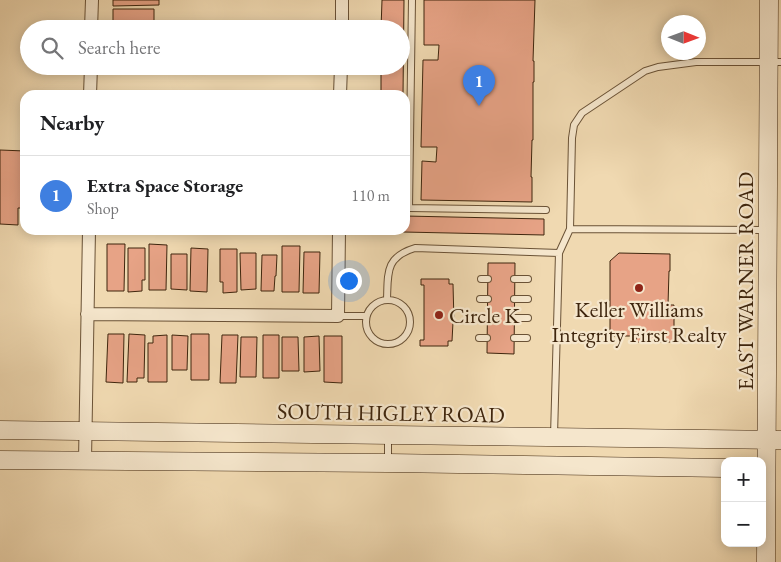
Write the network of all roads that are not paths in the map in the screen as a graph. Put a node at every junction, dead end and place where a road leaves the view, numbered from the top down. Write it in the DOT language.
graph roads {
  1 [pos="92,0"];
  2 [pos="342,0"];
  3 [pos="412,0"];
  4 [pos="770,0"];
  5 [pos="91,20"];
  6 [pos="342,20"];
  7 [pos="775,62"];
  8 [pos="91,75"];
  9 [pos="341,75"];
  10 [pos="90,90"];
  11 [pos="340,90"];
  12 [pos="410,139"];
  13 [pos="410,208"];
  14 [pos="546,210"];
  15 [pos="570,229"];
  16 [pos="768,230"];
  17 [pos="88,235"];
  18 [pos="339,235"];
  19 [pos="558,252"];
  20 [pos="514,279"];
  21 [pos="528,279"];
  22 [pos="480,299"];
  23 [pos="488,299"];
  24 [pos="514,299"];
  25 [pos="528,299"];
  26 [pos="387,300"];
  27 [pos="87,314"];
  28 [pos="338,316"];
  29 [pos="366,316"];
  30 [pos="480,318"];
  31 [pos="488,318"];
  32 [pos="514,318"];
  33 [pos="528,318"];
  34 [pos="479,338"];
  35 [pos="487,338"];
  36 [pos="514,338"];
  37 [pos="527,338"];
  38 [pos="0,430"];
  39 [pos="85,431"];
  40 [pos="388,436"];
  41 [pos="554,437"];
  42 [pos="774,440"];
  43 [pos="0,460"];
  44 [pos="85,460"];
  45 [pos="388,463"];
  46 [pos="721,468"];
  47 [pos="770,468"];
  48 [pos="766,562"];
  1 -- 5 [label="street"];
  2 -- 6 [label="street"];
  3 -- 12 [label="lane"];
  4 -- 7 [label="main road, EAST WARNER ROAD"];
  7 -- 15 [label="lane"];
  7 -- 16 [label="main road, EAST WARNER ROAD"];
  8 -- 10 [label="street"];
  9 -- 11 [label="street"];
  13 -- 14 [label="lane"];
  15 -- 16 [label="lane"];
  15 -- 19 [label="lane"];
  16 -- 42 [label="main road, EAST WARNER ROAD"];
  17 -- 27 [label="street"];
  18 -- 28 [label="street"];
  19 -- 26 [label="lane"];
  19 -- 41 [label="lane"];
  20 -- 21 [label="lane"];
  22 -- 23 [label="lane"];
  24 -- 25 [label="lane"];
  26 -- 29 [label="lane"];
  26 -- 29 [label="lane"];
  27 -- 28 [label="street"];
  27 -- 39 [label="street"];
  28 -- 29 [label="lane"];
  30 -- 31 [label="lane"];
  32 -- 33 [label="lane"];
  34 -- 35 [label="lane"];
  36 -- 37 [label="lane"];
  38 -- 39 [label="main road, SOUTH HIGLEY ROAD"];
  39 -- 40 [label="main road, SOUTH HIGLEY ROAD"];
  39 -- 44 [label="street"];
  40 -- 41 [label="main road, SOUTH HIGLEY ROAD"];
  40 -- 45 [label="lane"];
  41 -- 42 [label="main road, SOUTH HIGLEY ROAD"];
  42 -- 47 [label="main road, EAST WARNER ROAD"];
  43 -- 44 [label="main road"];
  44 -- 45 [label="main road"];
  45 -- 46 [label="main road"];
  47 -- 48 [label="main road, EAST WARNER ROAD"];
}
